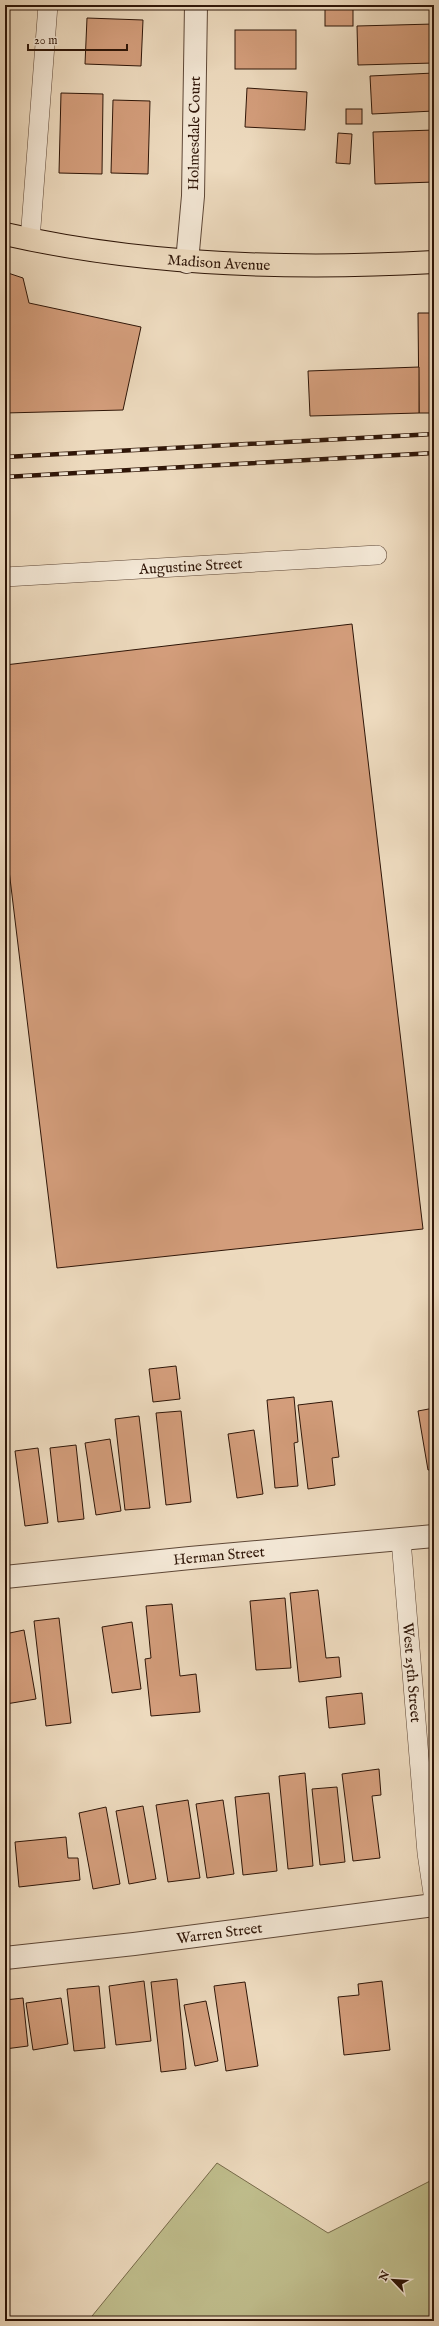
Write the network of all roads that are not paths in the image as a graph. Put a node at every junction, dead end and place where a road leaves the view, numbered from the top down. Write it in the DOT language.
graph roads {
  1 [pos="48,5"];
  2 [pos="196,5"];
  3 [pos="5,234"];
  4 [pos="30,240"];
  5 [pos="187,262"];
  6 [pos="434,262"];
  7 [pos="377,555"];
  8 [pos="5,577"];
  9 [pos="434,1536"];
  10 [pos="401,1540"];
  11 [pos="5,1577"];
  12 [pos="434,1900"];
  13 [pos="434,1905"];
  14 [pos="5,1958"];
  1 -- 4 [label="lane"];
  2 -- 5 [label="street, Holmesdale Court"];
  3 -- 4 [label="main road, Madison Avenue"];
  4 -- 5 [label="main road, Madison Avenue"];
  5 -- 6 [label="main road, Madison Avenue"];
  7 -- 8 [label="lane, Augustine Street"];
  9 -- 10 [label="street, Herman Street"];
  10 -- 11 [label="street, Herman Street"];
  10 -- 12 [label="lane, West 25th Street"];
  13 -- 14 [label="street, Warren Street"];
}
